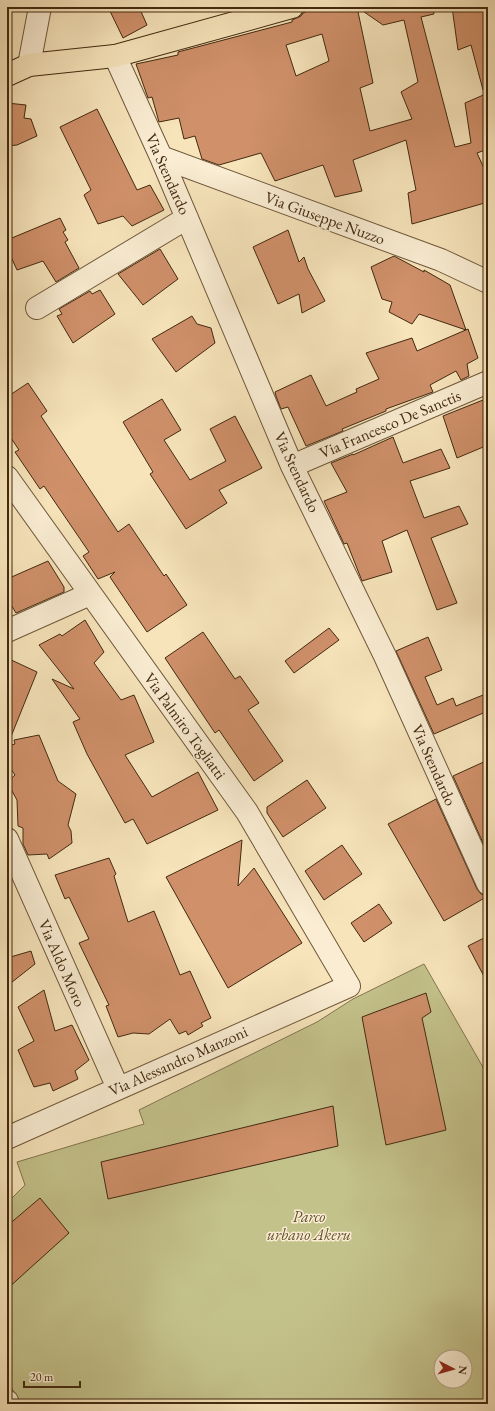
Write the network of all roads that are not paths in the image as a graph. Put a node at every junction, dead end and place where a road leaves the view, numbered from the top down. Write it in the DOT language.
graph roads {
  1 [pos="40,7"];
  2 [pos="292,7"];
  3 [pos="115,56"];
  4 [pos="29,66"];
  5 [pos="7,75"];
  6 [pos="161,157"];
  7 [pos="187,218"];
  8 [pos="488,282"];
  9 [pos="37,308"];
  10 [pos="488,382"];
  11 [pos="292,466"];
  12 [pos="7,477"];
  13 [pos="90,594"];
  14 [pos="7,631"];
  15 [pos="7,839"];
  16 [pos="488,884"];
  17 [pos="349,986"];
  18 [pos="118,1088"];
  19 [pos="7,1138"];
  20 [pos="7,1401"];
  21 [pos="8,1404"];
  1 -- 4 [label="street"];
  2 -- 3 [label="main road"];
  3 -- 4 [label="main road"];
  3 -- 6 [label="street, Via Stendardo"];
  4 -- 5 [label="main road"];
  6 -- 7 [label="street, Via Stendardo"];
  6 -- 8 [label="street, Via Giuseppe Nuzzo"];
  7 -- 9 [label="street"];
  7 -- 11 [label="street, Via Stendardo"];
  10 -- 11 [label="street, Via Francesco De Sanctis"];
  11 -- 16 [label="street, Via Stendardo"];
  12 -- 13 [label="street, Via Palmiro Togliatti"];
  13 -- 14 [label="street"];
  13 -- 17 [label="street, Via Palmiro Togliatti"];
  15 -- 18 [label="street, Via Aldo Moro"];
  17 -- 18 [label="street, Via Alessandro Manzoni"];
  18 -- 19 [label="street, Via Alessandro Manzoni"];
  20 -- 21 [label="street"];
}
